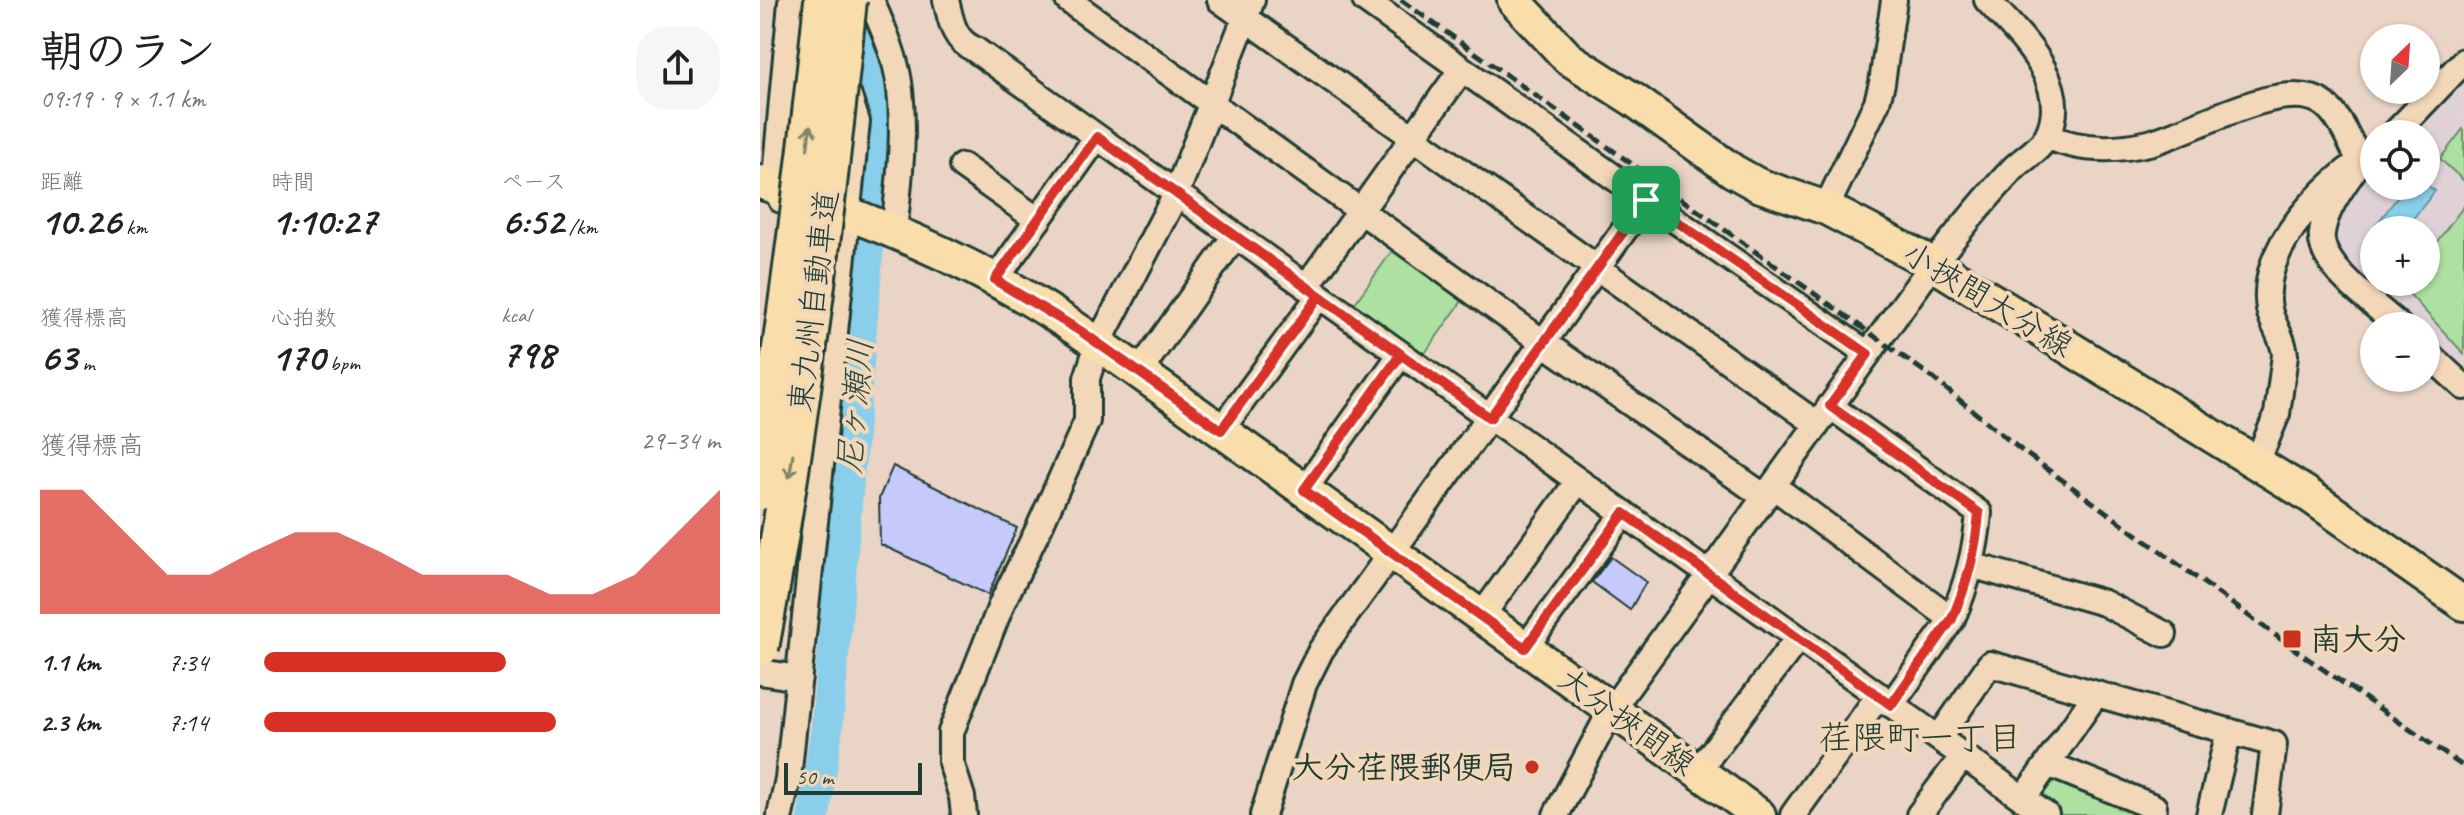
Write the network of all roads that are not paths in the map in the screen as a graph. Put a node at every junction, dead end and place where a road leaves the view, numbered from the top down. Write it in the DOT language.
graph roads {
  1 [pos="848,0"];
  2 [pos="871,0"];
  3 [pos="946,0"];
  4 [pos="1068,0"];
  5 [pos="1220,0"];
  6 [pos="1365,0"];
  7 [pos="1514,0"];
  8 [pos="1894,0"];
  9 [pos="1987,0"];
  10 [pos="802,3"];
  11 [pos="1248,9"];
  12 [pos="2464,61"];
  13 [pos="1462,69"];
  14 [pos="1211,104"];
  15 [pos="2407,120"];
  16 [pos="2047,136"];
  17 [pos="1097,137"];
  18 [pos="1413,138"];
  19 [pos="2360,147"];
  20 [pos="2360,161"];
  21 [pos="962,166"];
  22 [pos="2360,167"];
  23 [pos="769,185"];
  24 [pos="1176,194"];
  25 [pos="1646,200"];
  26 [pos="1826,208"];
  27 [pos="1361,211"];
  28 [pos="848,214"];
  29 [pos="1038,220"];
  30 [pos="894,232"];
  31 [pos="1235,236"];
  32 [pos="1933,264"];
  33 [pos="1596,269"];
  34 [pos="995,280"];
  35 [pos="1313,292"];
  36 [pos="2383,312"];
  37 [pos="1544,343"];
  38 [pos="1098,344"];
  39 [pos="1401,354"];
  40 [pos="1868,354"];
  41 [pos="2440,365"];
  42 [pos="1139,372"];
  43 [pos="760,373"];
  44 [pos="2464,387"];
  45 [pos="1824,415"];
  46 [pos="1490,418"];
  47 [pos="1221,430"];
  48 [pos="2257,462"];
  49 [pos="1578,481"];
  50 [pos="1304,490"];
  51 [pos="760,491"];
  52 [pos="1769,491"];
  53 [pos="1624,513"];
  54 [pos="1392,553"];
  55 [pos="1971,565"];
  56 [pos="1709,574"];
  57 [pos="2464,604"];
  58 [pos="1481,617"];
  59 [pos="1952,619"];
  60 [pos="2164,634"];
  61 [pos="1798,638"];
  62 [pos="760,648"];
  63 [pos="1525,648"];
  64 [pos="760,672"];
  65 [pos="799,678"];
  66 [pos="2096,694"];
  67 [pos="1885,700"];
  68 [pos="1612,709"];
  69 [pos="2229,731"];
  70 [pos="1939,738"];
  71 [pos="1963,756"];
  72 [pos="2048,764"];
  73 [pos="1698,771"];
  74 [pos="2038,810"];
  75 [pos="780,815"];
  76 [pos="964,815"];
  77 [pos="1263,815"];
  78 [pos="1556,815"];
  79 [pos="1759,815"];
  80 [pos="1793,815"];
  81 [pos="1919,815"];
  82 [pos="2152,815"];
  83 [pos="2209,815"];
  84 [pos="2265,815"];
  1 -- 62 [label="highway, 東九州自動車道, one-way, bridge"];
  2 -- 30 [label="street"];
  3 -- 17 [label="street"];
  4 -- 14 [label="street"];
  5 -- 11 [label="street"];
  6 -- 13 [label="street"];
  7 -- 26 [label="main road, 小挾間大分線"];
  8 -- 26 [label="street"];
  9 -- 16 [label="street"];
  10 -- 23 [label="street"];
  10 -- 28 [label="street"];
  51 -- 10 [label="highway, 東九州自動車道, one-way, bridge"];
  11 -- 14 [label="street"];
  11 -- 18 [label="street"];
  12 -- 15 [label="street"];
  13 -- 18 [label="street"];
  13 -- 25 [label="street"];
  14 -- 24 [label="street"];
  14 -- 27 [label="street"];
  16 -- 19 [label="street"];
  16 -- 32 [label="street"];
  17 -- 24 [label="street"];
  17 -- 29 [label="street"];
  18 -- 27 [label="street"];
  18 -- 33 [label="street"];
  20 -- 48 [label="street"];
  21 -- 29 [label="street"];
  22 -- 36 [label="street"];
  23 -- 28 [label="main road, 大分挾間線"];
  23 -- 43 [label="street"];
  24 -- 31 [label="street"];
  24 -- 38 [label="street"];
  25 -- 33 [label="street"];
  25 -- 40 [label="street"];
  26 -- 32 [label="main road, 小挾間大分線"];
  27 -- 35 [label="street"];
  27 -- 37 [label="street"];
  28 -- 30 [label="main road, 大分挾間線"];
  28 -- 65 [label="street"];
  29 -- 34 [label="street"];
  30 -- 34 [label="main road, 大分挾間線"];
  31 -- 35 [label="street"];
  31 -- 42 [label="street"];
  32 -- 40 [label="street"];
  32 -- 48 [label="main road, 小挾間大分線"];
  33 -- 37 [label="street"];
  33 -- 45 [label="street"];
  34 -- 38 [label="main road, 大分挾間線"];
  35 -- 39 [label="street"];
  35 -- 47 [label="street"];
  37 -- 46 [label="street"];
  37 -- 52 [label="street"];
  38 -- 42 [label="main road, 大分挾間線"];
  38 -- 76 [label="street"];
  39 -- 46 [label="street"];
  39 -- 50 [label="street"];
  40 -- 45 [label="street"];
  41 -- 44 [label="street"];
  42 -- 47 [label="main road, 大分挾間線"];
  45 -- 52 [label="street"];
  45 -- 55 [label="street"];
  46 -- 49 [label="street"];
  46 -- 54 [label="street"];
  47 -- 50 [label="main road, 大分挾間線"];
  48 -- 57 [label="main road, 小挾間大分線"];
  49 -- 53 [label="street"];
  49 -- 58 [label="street"];
  50 -- 54 [label="main road, 大分挾間線"];
  52 -- 56 [label="street"];
  52 -- 59 [label="street"];
  53 -- 56 [label="street"];
  53 -- 63 [label="street"];
  54 -- 58 [label="main road, 大分挾間線"];
  54 -- 77 [label="street"];
  55 -- 59 [label="street"];
  55 -- 60 [label="street"];
  56 -- 61 [label="street"];
  56 -- 68 [label="street"];
  58 -- 63 [label="main road, 大分挾間線"];
  59 -- 67 [label="street"];
  61 -- 67 [label="street"];
  61 -- 73 [label="street"];
  63 -- 68 [label="main road, 大分挾間線"];
  64 -- 65 [label="street"];
  65 -- 75 [label="street"];
  66 -- 69 [label="street"];
  66 -- 70 [label="street"];
  66 -- 72 [label="street"];
  67 -- 70 [label="street"];
  67 -- 80 [label="street"];
  68 -- 73 [label="main road, 大分挾間線"];
  68 -- 78 [label="street"];
  69 -- 83 [label="street"];
  69 -- 84 [label="street"];
  70 -- 71 [label="street"];
  71 -- 74 [label="street"];
  71 -- 81 [label="street"];
  72 -- 74 [label="street"];
  72 -- 82 [label="street"];
  73 -- 79 [label="main road, 大分挾間線"];
}
